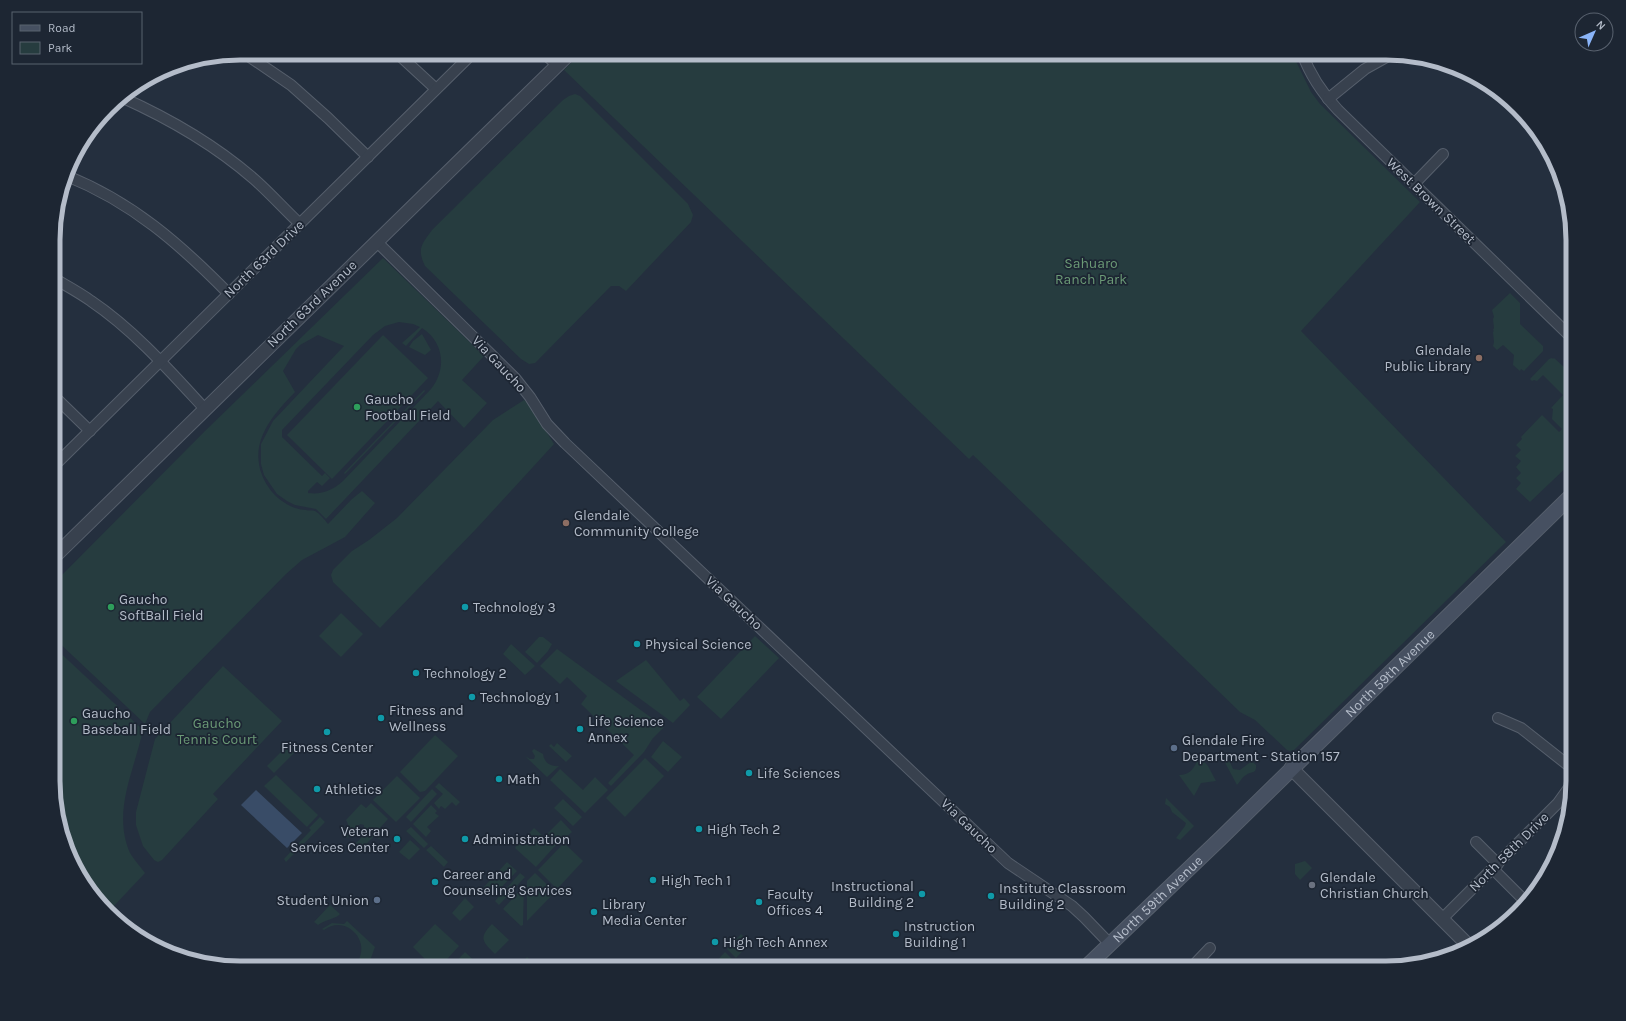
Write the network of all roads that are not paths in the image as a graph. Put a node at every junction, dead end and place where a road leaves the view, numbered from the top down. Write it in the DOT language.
graph roads {
  1 [pos="254,60"];
  2 [pos="405,60"];
  3 [pos="466,60"];
  4 [pos="554,60"];
  5 [pos="562,60"];
  6 [pos="1304,60"];
  7 [pos="1381,60"];
  8 [pos="558,64"];
  9 [pos="436,89"];
  10 [pos="1328,99"];
  11 [pos="127,100"];
  12 [pos="1443,154"];
  13 [pos="368,157"];
  14 [pos="72,178"];
  15 [pos="1414,184"];
  16 [pos="300,224"];
  17 [pos="377,242"];
  18 [pos="60,282"];
  19 [pos="229,294"];
  20 [pos="1566,332"];
  21 [pos="159,361"];
  22 [pos="60,402"];
  23 [pos="204,408"];
  24 [pos="90,431"];
  25 [pos="60,460"];
  26 [pos="1566,501"];
  27 [pos="60,551"];
  28 [pos="1498,718"];
  29 [pos="1566,763"];
  30 [pos="1291,768"];
  31 [pos="1566,792"];
  32 [pos="1476,842"];
  33 [pos="1495,866"];
  34 [pos="1522,899"];
  35 [pos="1442,919"];
  36 [pos="1465,942"];
  37 [pos="1110,944"];
  38 [pos="1210,948"];
  39 [pos="1092,961"];
  40 [pos="1198,961"];
  1 -- 13 [label="street"];
  2 -- 9 [label="street"];
  3 -- 9 [label="street, North 63rd Drive"];
  4 -- 8 [label="street"];
  5 -- 8 [label="street, North 63rd Avenue"];
  6 -- 10 [label="street, West Brown Street"];
  7 -- 10 [label="street"];
  8 -- 17 [label="street, North 63rd Avenue"];
  9 -- 13 [label="street, North 63rd Drive"];
  10 -- 15 [label="street, West Brown Street"];
  11 -- 16 [label="street"];
  12 -- 15 [label="street"];
  13 -- 16 [label="street, North 63rd Drive"];
  14 -- 19 [label="street"];
  15 -- 20 [label="street, West Brown Street"];
  16 -- 19 [label="street, North 63rd Drive"];
  17 -- 23 [label="street, North 63rd Avenue"];
  17 -- 37 [label="street, Via Gaucho"];
  18 -- 21 [label="street"];
  19 -- 21 [label="street, North 63rd Drive"];
  21 -- 23 [label="street"];
  21 -- 24 [label="street, North 63rd Drive"];
  22 -- 24 [label="street"];
  23 -- 27 [label="street, North 63rd Avenue"];
  24 -- 25 [label="street, North 63rd Drive"];
  26 -- 30 [label="main road, North 59th Avenue"];
  28 -- 29 [label="street"];
  30 -- 35 [label="street"];
  30 -- 37 [label="main road, North 59th Avenue"];
  31 -- 33 [label="street, North 58th Drive"];
  32 -- 33 [label="street"];
  33 -- 34 [label="street"];
  33 -- 35 [label="street, North 58th Drive"];
  35 -- 36 [label="street"];
  37 -- 39 [label="main road, North 59th Avenue"];
  38 -- 40 [label="street"];
}
